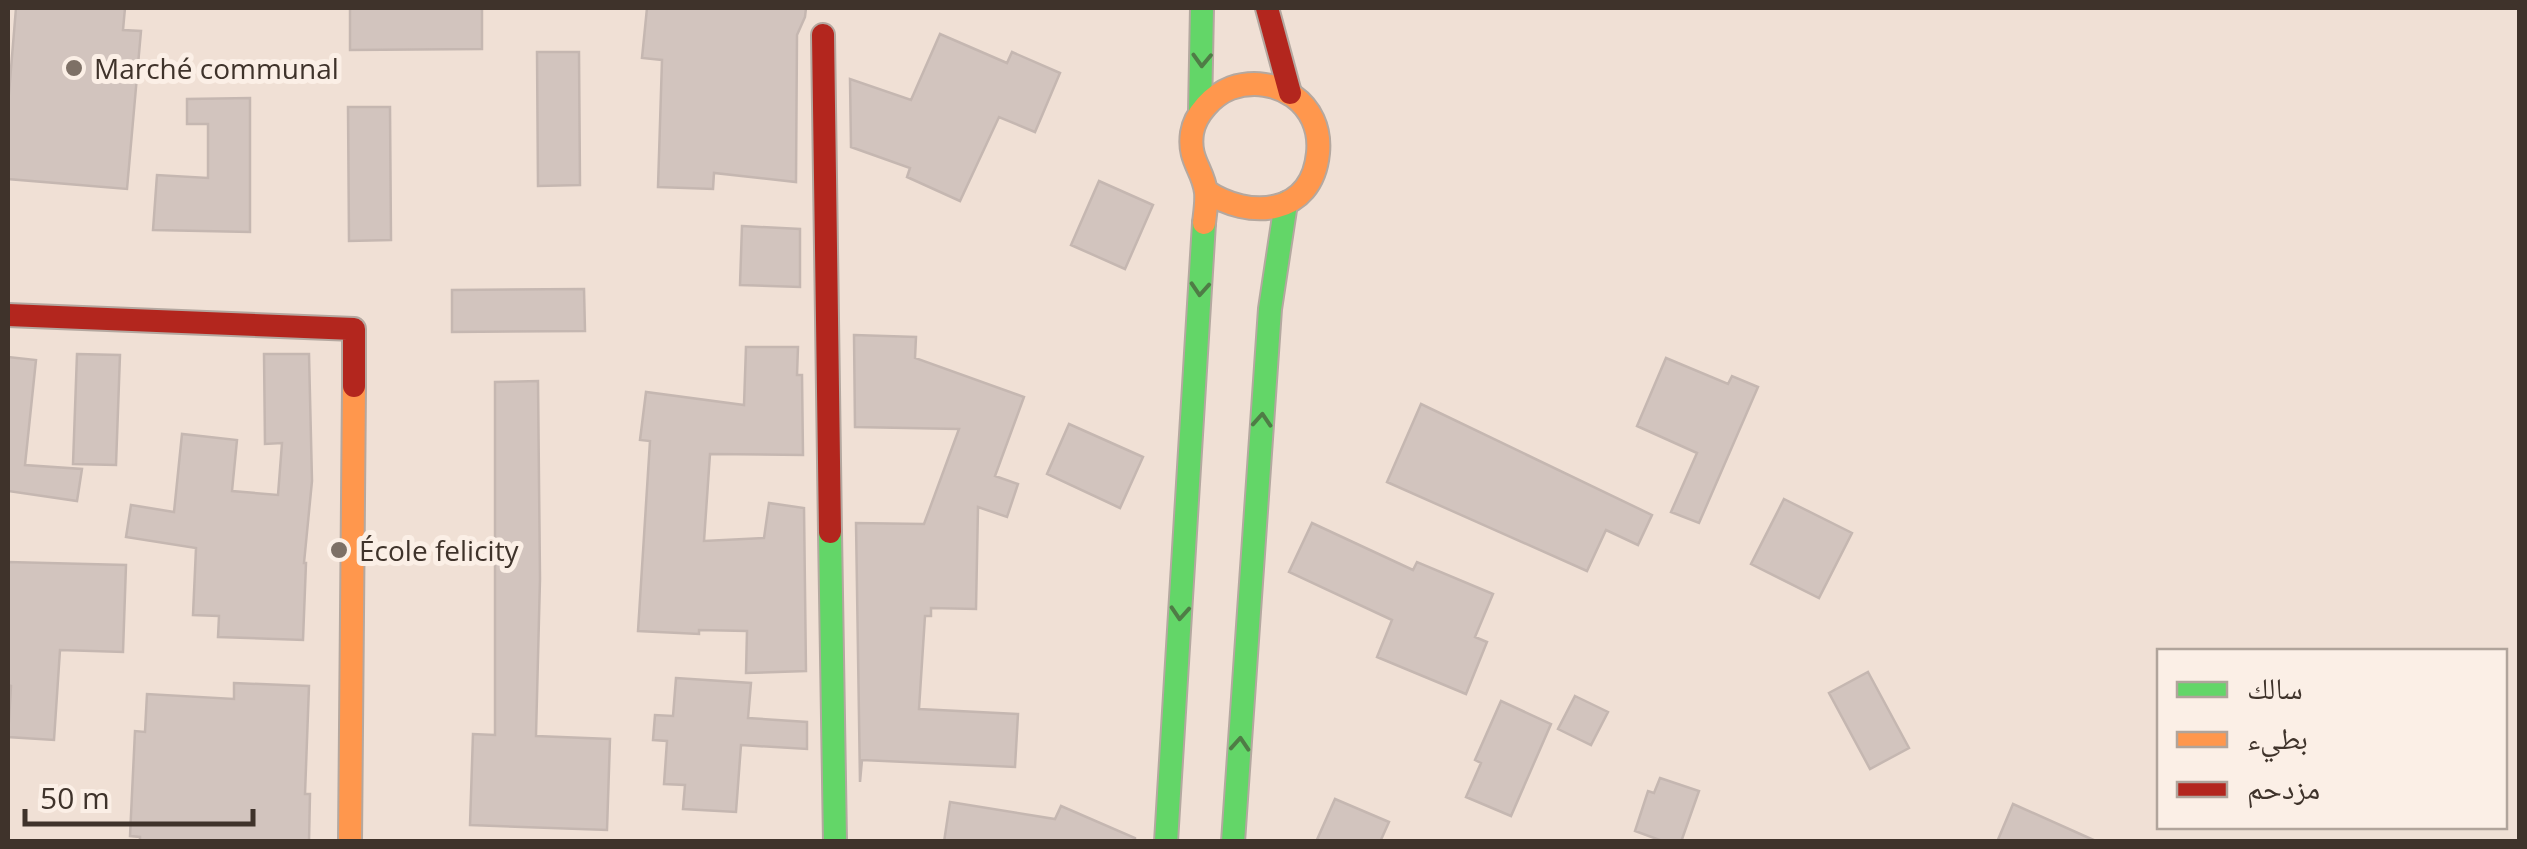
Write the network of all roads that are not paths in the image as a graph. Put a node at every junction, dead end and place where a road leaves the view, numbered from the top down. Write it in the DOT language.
graph roads {
  1 [pos="1202,8"];
  2 [pos="1267,8"];
  3 [pos="822,35"];
  4 [pos="1290,92"];
  5 [pos="1200,112"];
  6 [pos="1206,191"];
  7 [pos="1286,204"];
  8 [pos="8,315"];
  9 [pos="350,842"];
  10 [pos="834,842"];
  11 [pos="1166,842"];
  12 [pos="1233,842"];
  1 -- 5 [label="main road, one-way"];
  2 -- 4 [label="main road"];
  3 -- 10 [label="main road"];
  4 -- 5 [label="main road"];
  4 -- 7 [label="main road"];
  5 -- 6 [label="main road"];
  6 -- 7 [label="main road"];
  6 -- 11 [label="main road, one-way"];
  12 -- 7 [label="main road, one-way"];
  8 -- 9 [label="main road"];
}
